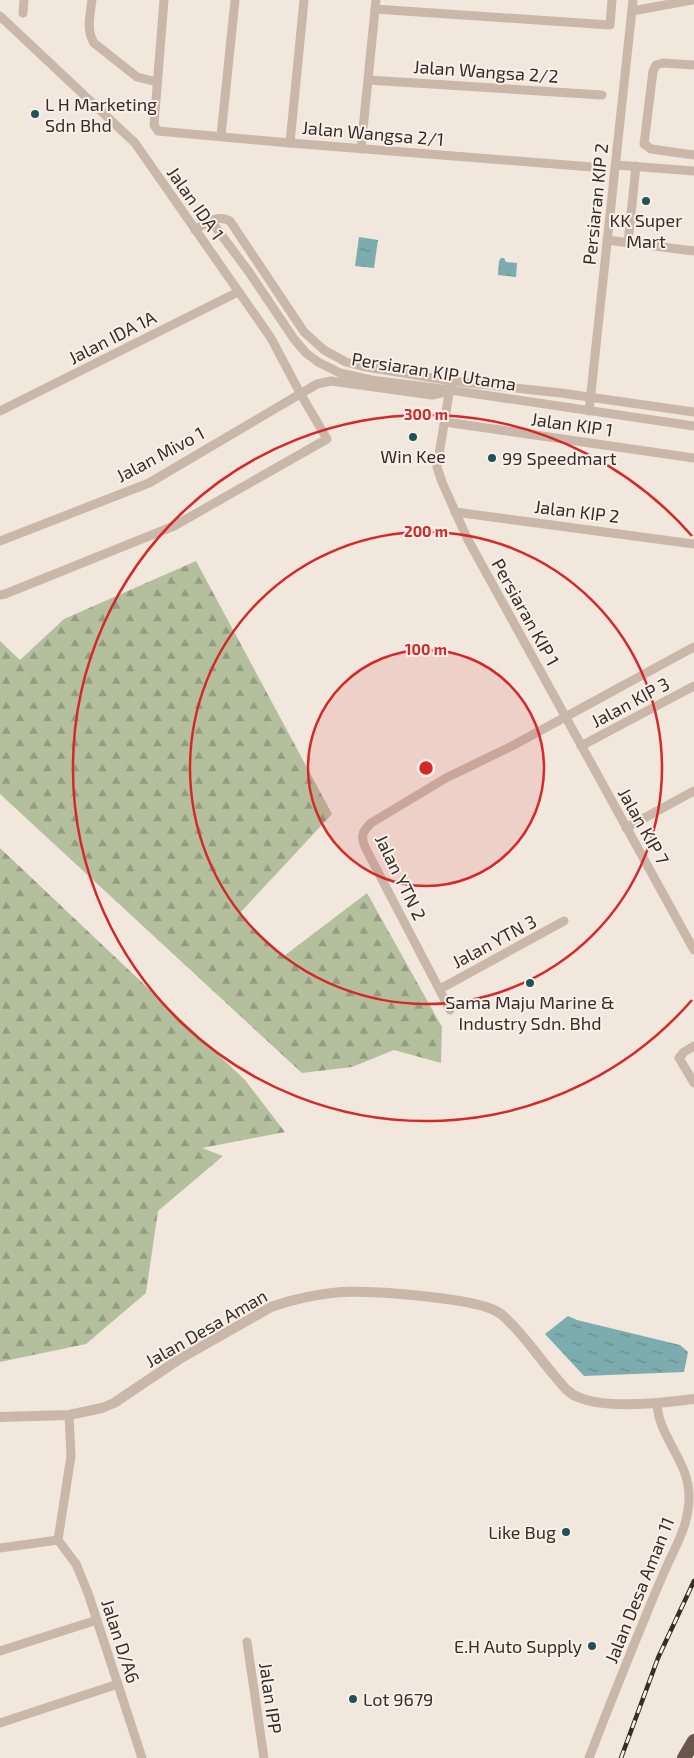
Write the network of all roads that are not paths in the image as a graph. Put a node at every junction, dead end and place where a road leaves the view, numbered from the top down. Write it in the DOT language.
graph roads {
  1 [pos="24,0"];
  2 [pos="92,0"];
  3 [pos="164,0"];
  4 [pos="235,0"];
  5 [pos="304,0"];
  6 [pos="612,0"];
  7 [pos="633,0"];
  8 [pos="692,0"];
  9 [pos="375,4"];
  10 [pos="632,11"];
  11 [pos="23,13"];
  12 [pos="0,16"];
  13 [pos="694,65"];
  14 [pos="368,80"];
  15 [pos="157,82"];
  16 [pos="602,95"];
  17 [pos="221,136"];
  18 [pos="290,143"];
  19 [pos="361,149"];
  20 [pos="694,156"];
  21 [pos="616,165"];
  22 [pos="636,166"];
  23 [pos="592,167"];
  24 [pos="693,171"];
  25 [pos="211,221"];
  26 [pos="195,230"];
  27 [pos="608,240"];
  28 [pos="628,243"];
  29 [pos="694,251"];
  30 [pos="238,292"];
  31 [pos="336,357"];
  32 [pos="330,368"];
  33 [pos="450,385"];
  34 [pos="300,393"];
  35 [pos="591,397"];
  36 [pos="0,411"];
  37 [pos="589,411"];
  38 [pos="694,412"];
  39 [pos="445,422"];
  40 [pos="694,426"];
  41 [pos="694,458"];
  42 [pos="455,512"];
  43 [pos="0,541"];
  44 [pos="694,544"];
  45 [pos="0,595"];
  46 [pos="694,647"];
  47 [pos="694,686"];
  48 [pos="565,717"];
  49 [pos="581,746"];
  50 [pos="694,791"];
  51 [pos="626,828"];
  52 [pos="564,921"];
  53 [pos="694,950"];
  54 [pos="440,989"];
  55 [pos="450,1010"];
  56 [pos="694,1046"];
  57 [pos="694,1083"];
  58 [pos="694,1399"];
  59 [pos="657,1404"];
  60 [pos="69,1415"];
  61 [pos="0,1417"];
  62 [pos="58,1540"];
  63 [pos="0,1548"];
  64 [pos="97,1620"];
  65 [pos="247,1642"];
  66 [pos="0,1651"];
  67 [pos="118,1684"];
  68 [pos="0,1723"];
  69 [pos="694,1741"];
  70 [pos="142,1758"];
  71 [pos="264,1758"];
  72 [pos="589,1758"];
  73 [pos="684,1758"];
  1 -- 11 [label="street"];
  2 -- 15 [label="street"];
  3 -- 15 [label="street"];
  4 -- 17 [label="street"];
  5 -- 18 [label="street"];
  6 -- 9 [label="street"];
  7 -- 10 [label="street, Persiaran KIP 2"];
  8 -- 10 [label="street"];
  9 -- 14 [label="street"];
  10 -- 21 [label="street, Persiaran KIP 2"];
  12 -- 26 [label="street, Jalan IDA 1"];
  13 -- 20 [label="street"];
  14 -- 16 [label="street, Jalan Wangsa 2/2"];
  14 -- 19 [label="street"];
  15 -- 17 [label="street, Jalan Wangsa 2/1"];
  17 -- 18 [label="street, Jalan Wangsa 2/1"];
  18 -- 19 [label="street, Jalan Wangsa 2/1"];
  19 -- 23 [label="street, Jalan Wangsa 2/1"];
  20 -- 24 [label="street"];
  21 -- 22 [label="street"];
  21 -- 27 [label="street, Persiaran KIP 2"];
  22 -- 24 [label="street"];
  22 -- 28 [label="street"];
  25 -- 26 [label="street"];
  25 -- 31 [label="street, Persiaran KIP Utama"];
  25 -- 32 [label="street, Persiaran KIP Utama"];
  26 -- 30 [label="street, Jalan IDA 1"];
  27 -- 28 [label="street"];
  27 -- 35 [label="street, Persiaran KIP 2"];
  28 -- 29 [label="street"];
  30 -- 34 [label="street, Jalan IDA 1"];
  30 -- 36 [label="street, Jalan IDA 1A"];
  31 -- 32 [label="street"];
  31 -- 33 [label="street, Persiaran KIP Utama"];
  32 -- 33 [label="street, Persiaran KIP Utama"];
  33 -- 34 [label="street, Jalan Mivo 1"];
  33 -- 35 [label="street, Persiaran KIP Utama"];
  33 -- 37 [label="street, Persiaran KIP Utama"];
  33 -- 39 [label="street, Persiaran KIP 1"];
  34 -- 43 [label="street, Jalan Mivo 1"];
  34 -- 45 [label="street, Jalan IDA 1"];
  35 -- 37 [label="street, Persiaran KIP 2"];
  35 -- 38 [label="street, Persiaran KIP Utama"];
  37 -- 40 [label="street, Persiaran KIP Utama"];
  39 -- 41 [label="street, Jalan KIP 1"];
  39 -- 42 [label="street, Persiaran KIP 1"];
  42 -- 44 [label="street, Jalan KIP 2"];
  42 -- 48 [label="street, Persiaran KIP 1"];
  46 -- 48 [label="street"];
  47 -- 49 [label="street, Jalan KIP 3"];
  48 -- 49 [label="street, Jalan KIP 7"];
  48 -- 54 [label="street, Jalan YTN 2"];
  49 -- 51 [label="street, Jalan KIP 7"];
  50 -- 51 [label="street"];
  51 -- 53 [label="street, Jalan KIP 7"];
  52 -- 54 [label="street, Jalan YTN 3"];
  54 -- 55 [label="street, Jalan YTN 2"];
  56 -- 57 [label="street"];
  58 -- 59 [label="street, Jalan Desa Aman"];
  59 -- 60 [label="street, Jalan Desa Aman"];
  59 -- 72 [label="street, Jalan Desa Aman 11"];
  60 -- 61 [label="street, Jalan Desa Aman"];
  60 -- 62 [label="street"];
  62 -- 63 [label="street"];
  62 -- 64 [label="street, Jalan D/A6"];
  64 -- 66 [label="street"];
  64 -- 67 [label="street, Jalan D/A6"];
  65 -- 71 [label="street, Jalan IPP"];
  67 -- 68 [label="street"];
  67 -- 70 [label="street, Jalan D/A6"];
  69 -- 73 [label="highway"];
}
